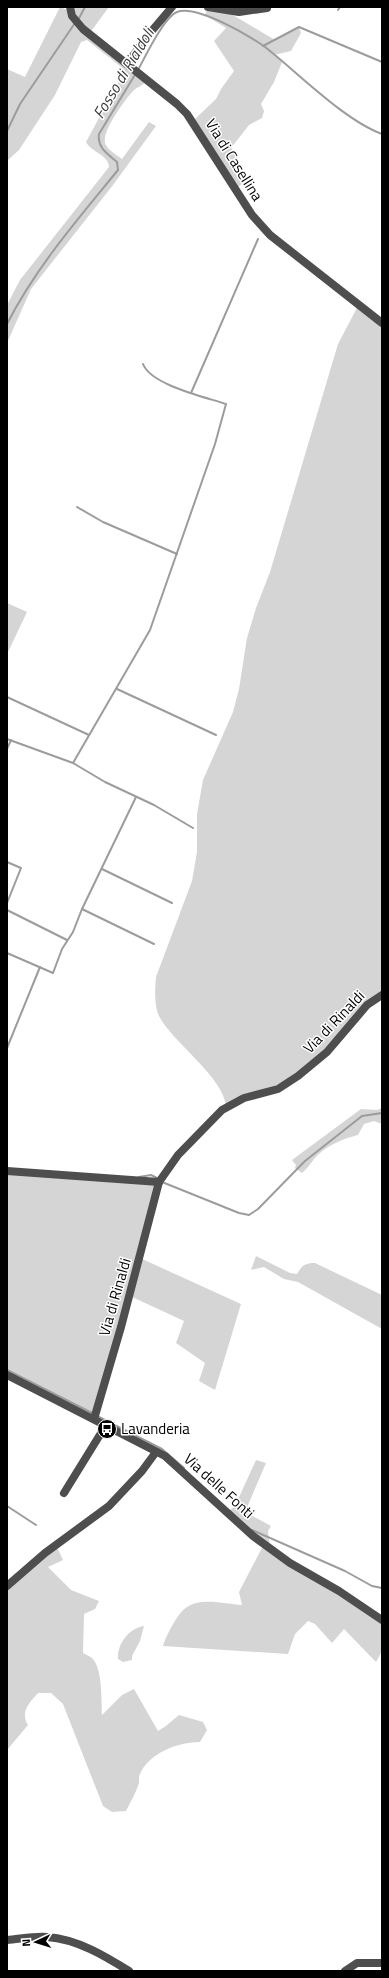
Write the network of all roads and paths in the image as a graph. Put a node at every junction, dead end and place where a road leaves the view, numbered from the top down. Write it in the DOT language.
graph roads {
  1 [pos="172,7"];
  2 [pos="208,7"];
  3 [pos="267,8"];
  4 [pos="70,10"];
  5 [pos="129,66"];
  6 [pos="382,323"];
  7 [pos="382,995"];
  8 [pos="7,1171"];
  9 [pos="159,1182"];
  10 [pos="7,1375"];
  11 [pos="94,1419"];
  12 [pos="106,1425"];
  13 [pos="156,1452"];
  14 [pos="64,1493"];
  15 [pos="7,1586"];
  16 [pos="382,1620"];
  17 [pos="7,1940"];
  18 [pos="382,1963"];
  19 [pos="129,1971"];
  20 [pos="345,1971"];
  1 -- 5 [label="street"];
  2 -- 3 [label="street"];
  4 -- 5 [label="street, Via di Casellina"];
  5 -- 6 [label="street, Via di Casellina"];
  7 -- 9 [label="street, Via di Rinaldi"];
  8 -- 9 [label="street"];
  9 -- 11 [label="street, Via di Rinaldi"];
  10 -- 11 [label="street, Via delle Fonti"];
  11 -- 12 [label="street, Via delle Fonti"];
  12 -- 13 [label="street, Via delle Fonti"];
  12 -- 14 [label="street"];
  13 -- 15 [label="street"];
  13 -- 16 [label="street, Via delle Fonti"];
  17 -- 19 [label="street"];
  18 -- 20 [label="street"];
}
